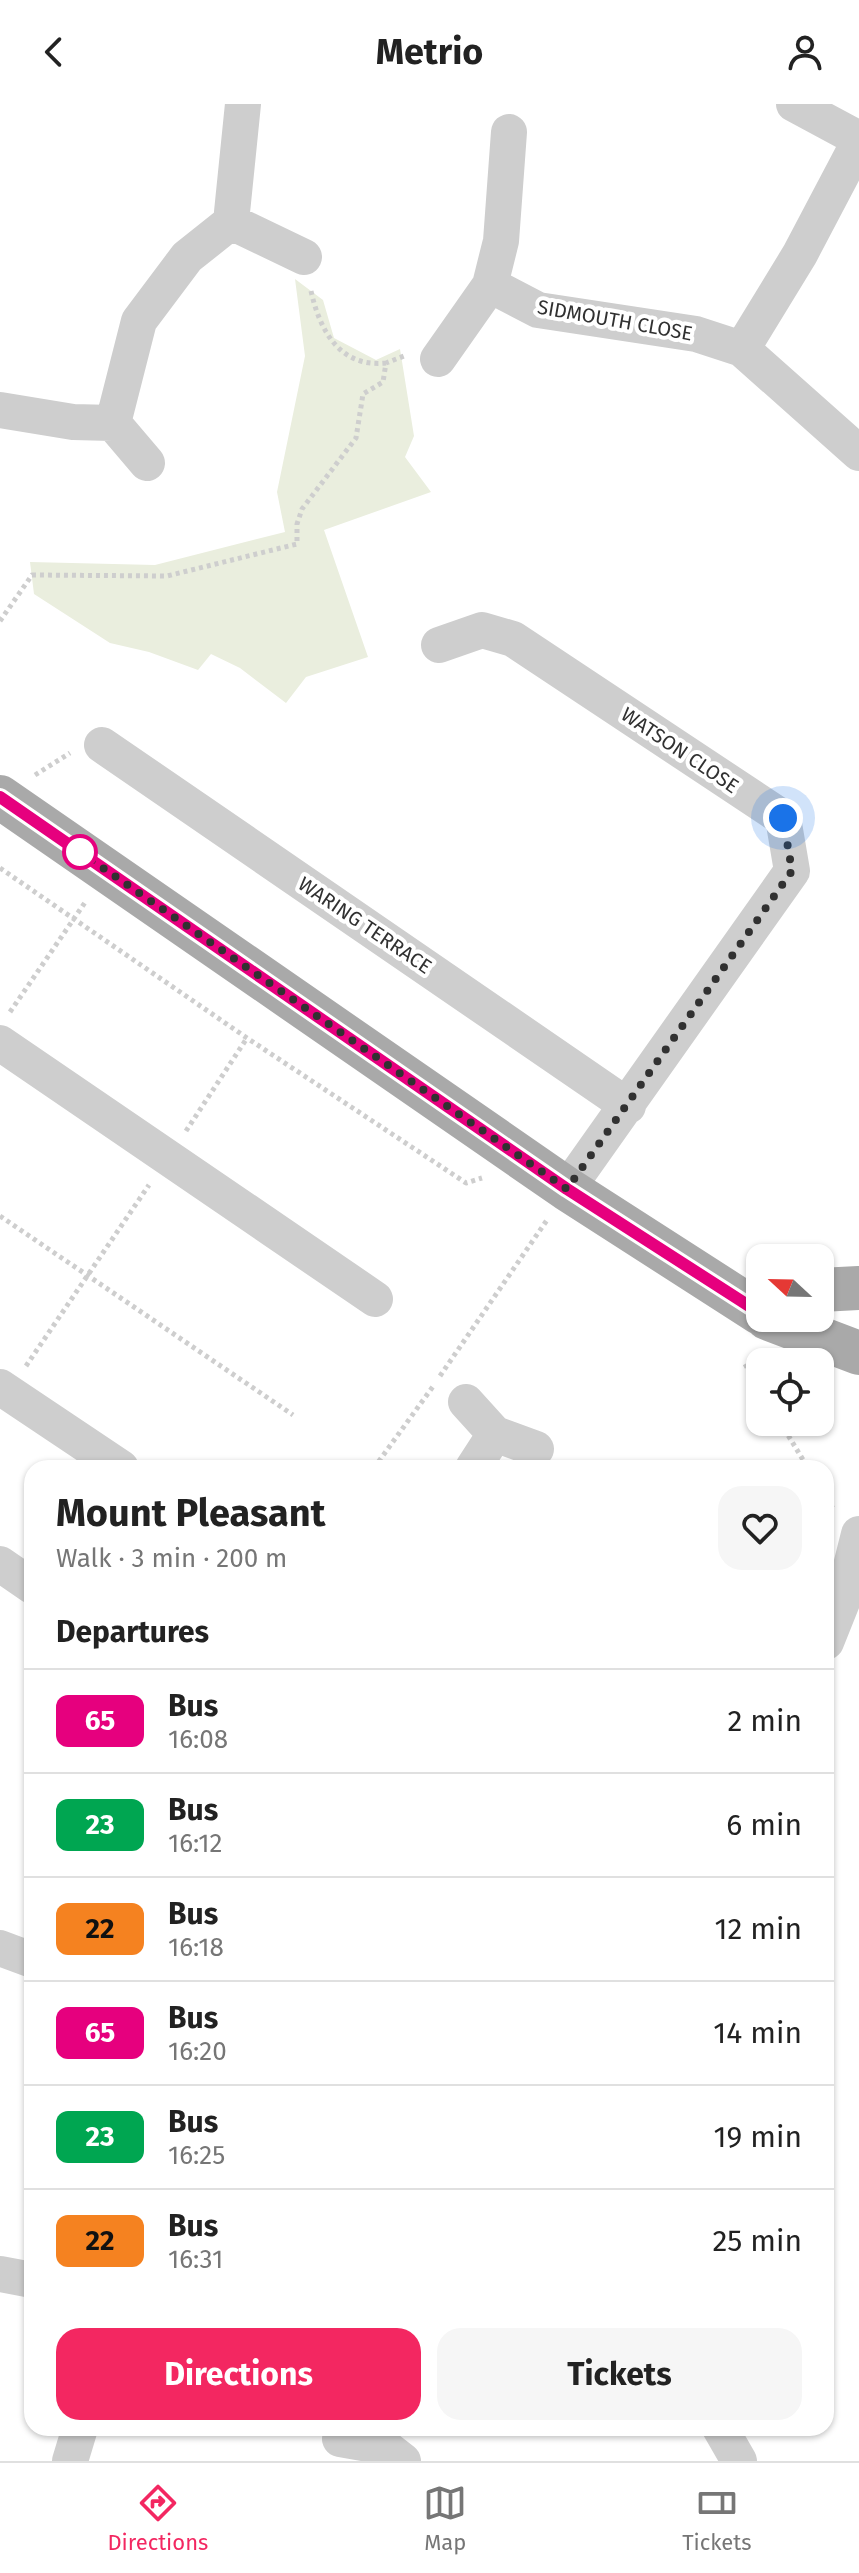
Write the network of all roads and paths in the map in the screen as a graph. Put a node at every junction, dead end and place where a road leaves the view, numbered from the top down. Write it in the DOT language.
graph roads {
  1 [pos="243,104"];
  2 [pos="794,104"];
  3 [pos="509,129"];
  4 [pos="859,140"];
  5 [pos="231,222"];
  6 [pos="304,257"];
  7 [pos="490,285"];
  8 [pos="742,349"];
  9 [pos="438,359"];
  10 [pos="386,363"];
  11 [pos="0,410"];
  12 [pos="113,423"];
  13 [pos="852,439"];
  14 [pos="147,463"];
  15 [pos="0,621"];
  16 [pos="439,645"];
  17 [pos="102,745"];
  18 [pos="2,798"];
  19 [pos="0,868"];
  20 [pos="108,872"];
  21 [pos="74,917"];
  22 [pos="4,1029"];
  23 [pos="247,1038"];
  24 [pos="628,1106"];
  25 [pos="168,1158"];
  26 [pos="492,1174"];
  27 [pos="567,1189"];
  28 [pos="0,1216"];
  29 [pos="86,1274"];
  30 [pos="717,1283"];
  31 [pos="746,1288"];
  32 [pos="859,1288"];
  33 [pos="834,1289"];
  34 [pos="375,1299"];
  35 [pos="746,1303"];
  36 [pos="804,1332"];
  37 [pos="859,1353"];
  38 [pos="4,1390"];
  39 [pos="466,1402"];
  40 [pos="293,1415"];
  41 [pos="495,1434"];
  42 [pos="789,1436"];
  43 [pos="536,1449"];
  44 [pos="109,1460"];
  45 [pos="380,1460"];
  46 [pos="478,1460"];
  47 [pos="803,1460"];
  48 [pos="859,1534"];
  49 [pos="0,1564"];
  50 [pos="24,1580"];
  51 [pos="834,1622"];
  52 [pos="0,1948"];
  53 [pos="24,1957"];
  54 [pos="0,2274"];
  55 [pos="24,2278"];
  56 [pos="78,2436"];
  57 [pos="725,2436"];
  58 [pos="340,2439"];
  59 [pos="395,2445"];
  60 [pos="70,2461"];
  61 [pos="739,2461"];
  1 -- 5 [label="street"];
  2 -- 4 [label="street"];
  3 -- 7 [label="street"];
  4 -- 8 [label="street"];
  5 -- 6 [label="street"];
  5 -- 12 [label="street"];
  6 -- 10 [label="path"];
  7 -- 8 [label="street, SIDMOUTH CLOSE"];
  7 -- 9 [label="street"];
  8 -- 13 [label="street, SIDMOUTH CLOSE"];
  9 -- 10 [label="path"];
  10 -- 15 [label="path"];
  11 -- 12 [label="street"];
  12 -- 14 [label="street"];
  16 -- 24 [label="street, WATSON CLOSE"];
  17 -- 18 [label="path"];
  17 -- 24 [label="street, WARING TERRACE"];
  18 -- 20 [label="main road"];
  19 -- 21 [label="path"];
  20 -- 21 [label="path"];
  20 -- 27 [label="main road"];
  21 -- 22 [label="path"];
  21 -- 23 [label="path"];
  22 -- 25 [label="street"];
  23 -- 25 [label="path"];
  23 -- 26 [label="path"];
  24 -- 27 [label="street, WATSON CLOSE"];
  25 -- 29 [label="path"];
  25 -- 34 [label="street"];
  27 -- 30 [label="main road"];
  27 -- 45 [label="path"];
  28 -- 29 [label="path"];
  29 -- 38 [label="path"];
  29 -- 40 [label="path"];
  30 -- 31 [label="main road"];
  30 -- 35 [label="main road"];
  32 -- 33 [label="main road"];
  36 -- 37 [label="main road"];
  38 -- 44 [label="street"];
  39 -- 41 [label="street"];
  41 -- 43 [label="street"];
  41 -- 46 [label="street"];
  42 -- 47 [label="path"];
  48 -- 51 [label="street"];
  49 -- 50 [label="street"];
  52 -- 53 [label="street"];
  54 -- 55 [label="street"];
  56 -- 60 [label="street"];
  57 -- 61 [label="street"];
  58 -- 59 [label="street"];
}
